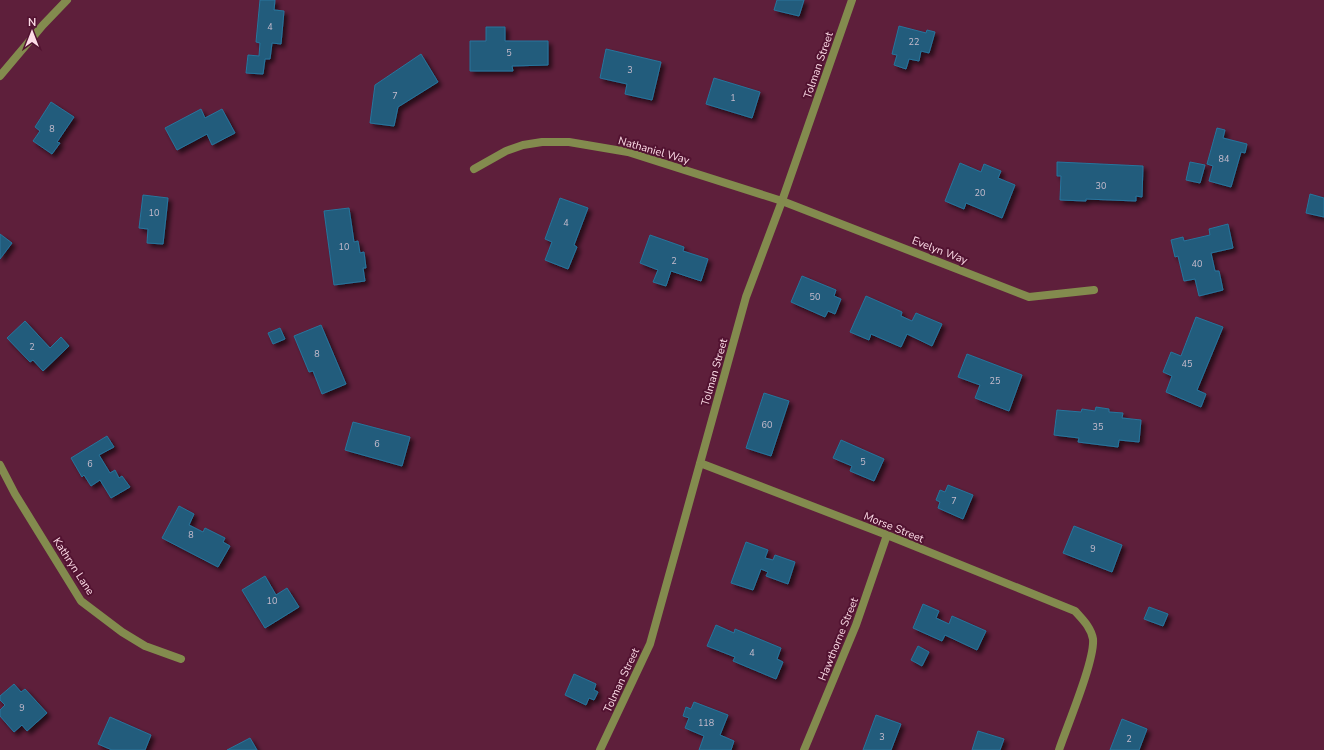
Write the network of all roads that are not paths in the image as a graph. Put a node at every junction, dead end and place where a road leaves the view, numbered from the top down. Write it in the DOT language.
graph roads {
  1 [pos="67,0"];
  2 [pos="852,0"];
  3 [pos="0,76"];
  4 [pos="474,169"];
  5 [pos="782,201"];
  6 [pos="1094,290"];
  7 [pos="700,463"];
  8 [pos="0,465"];
  9 [pos="887,535"];
  10 [pos="181,659"];
  11 [pos="600,750"];
  12 [pos="804,750"];
  13 [pos="1059,750"];
  1 -- 3 [label="street"];
  2 -- 5 [label="street, Tolman Street"];
  4 -- 5 [label="street, Nathaniel Way"];
  5 -- 6 [label="street, Evelyn Way"];
  5 -- 7 [label="street, Tolman Street"];
  7 -- 9 [label="street, Morse Street"];
  7 -- 11 [label="street, Tolman Street"];
  8 -- 10 [label="street, Kathryn Lane"];
  9 -- 12 [label="street, Hawthorne Street"];
  9 -- 13 [label="street, Morse Street"];
}
